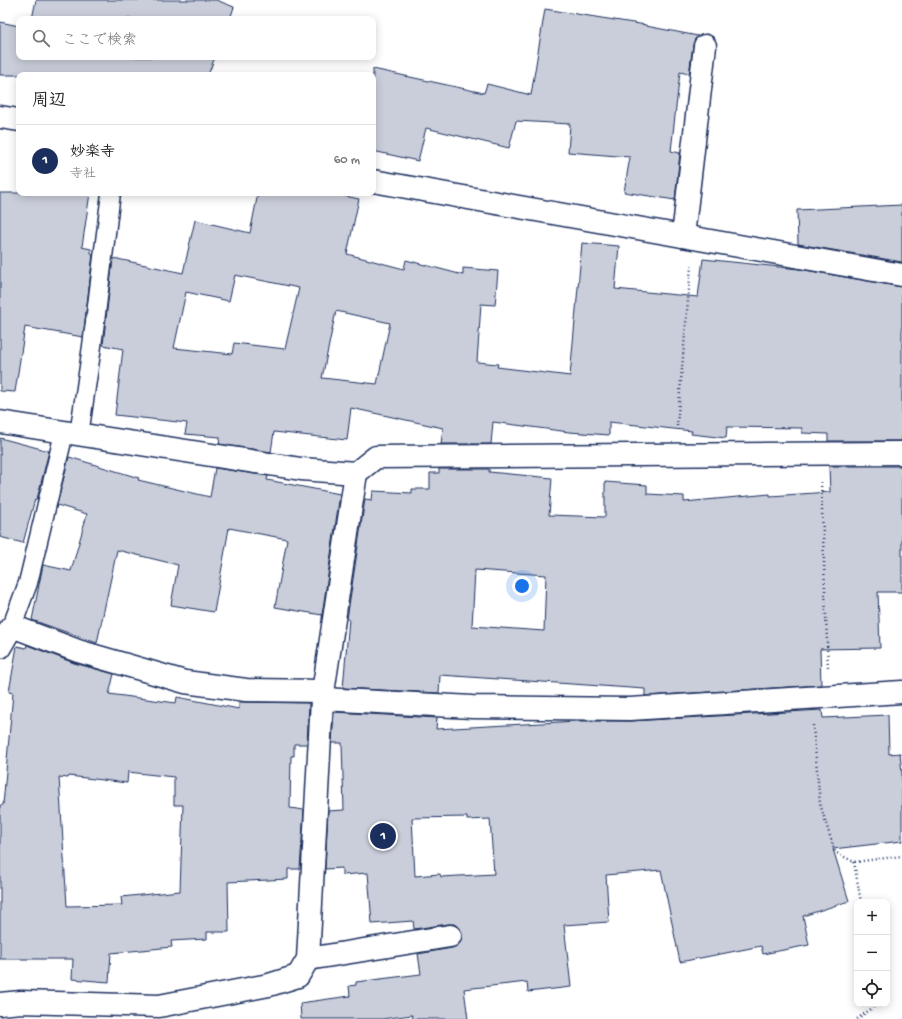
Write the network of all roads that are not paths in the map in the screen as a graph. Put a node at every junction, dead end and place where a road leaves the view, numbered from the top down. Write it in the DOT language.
graph roads {
  1 [pos="705,46"];
  2 [pos="0,116"];
  3 [pos="16,119"];
  4 [pos="376,182"];
  5 [pos="111,196"];
  6 [pos="688,237"];
  7 [pos="902,275"];
  8 [pos="0,422"];
  9 [pos="72,434"];
  10 [pos="902,453"];
  11 [pos="356,473"];
  12 [pos="12,626"];
  13 [pos="0,646"];
  14 [pos="902,692"];
  15 [pos="323,695"];
  16 [pos="450,936"];
  17 [pos="308,959"];
  18 [pos="0,1004"];
  19 [pos="162,1012"];
  1 -- 6 [label="street"];
  2 -- 3 [label="street"];
  4 -- 6 [label="street"];
  5 -- 9 [label="lane"];
  6 -- 7 [label="street"];
  8 -- 9 [label="street"];
  9 -- 11 [label="street"];
  9 -- 12 [label="lane"];
  10 -- 11 [label="street"];
  11 -- 15 [label="street"];
  12 -- 13 [label="street"];
  12 -- 15 [label="street"];
  14 -- 15 [label="street"];
  15 -- 17 [label="street"];
  16 -- 17 [label="street"];
  17 -- 19 [label="street"];
  18 -- 19 [label="street"];
}
